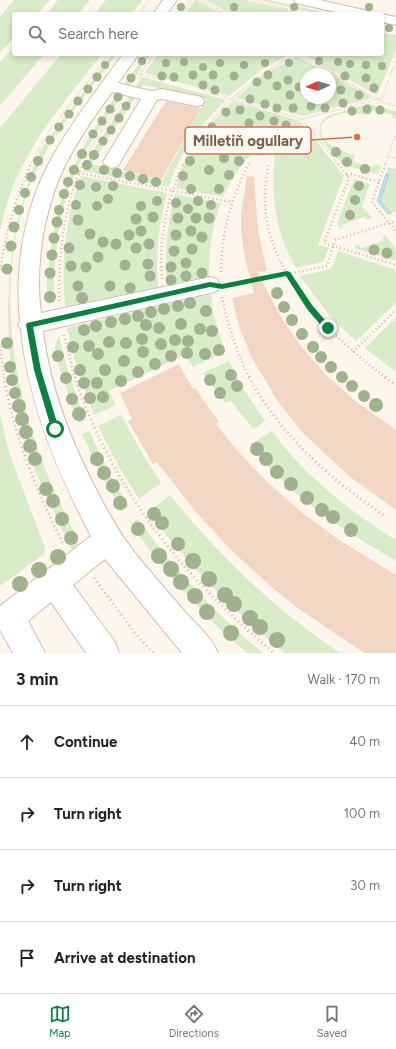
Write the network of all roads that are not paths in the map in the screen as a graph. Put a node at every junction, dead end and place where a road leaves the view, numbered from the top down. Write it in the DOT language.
graph roads {
  1 [pos="170,0"];
  2 [pos="301,0"];
  3 [pos="161,12"];
  4 [pos="354,12"];
  5 [pos="384,18"];
  6 [pos="396,21"];
  7 [pos="130,56"];
  8 [pos="119,88"];
  9 [pos="151,96"];
  10 [pos="202,97"];
  11 [pos="112,162"];
  12 [pos="216,286"];
  13 [pos="29,325"];
  14 [pos="109,540"];
  15 [pos="54,582"];
  16 [pos="30,653"];
  17 [pos="104,653"];
  18 [pos="203,653"];
  1 -- 3 [label="lane"];
  2 -- 4 [label="lane"];
  5 -- 6 [label="lane"];
  7 -- 8 [label="lane"];
  8 -- 9 [label="lane"];
  8 -- 13 [label="lane"];
  9 -- 10 [label="lane"];
  9 -- 11 [label="lane"];
  12 -- 13 [label="lane"];
  13 -- 14 [label="lane"];
  14 -- 15 [label="lane"];
  14 -- 18 [label="lane"];
  15 -- 16 [label="lane"];
  15 -- 17 [label="lane"];
}
